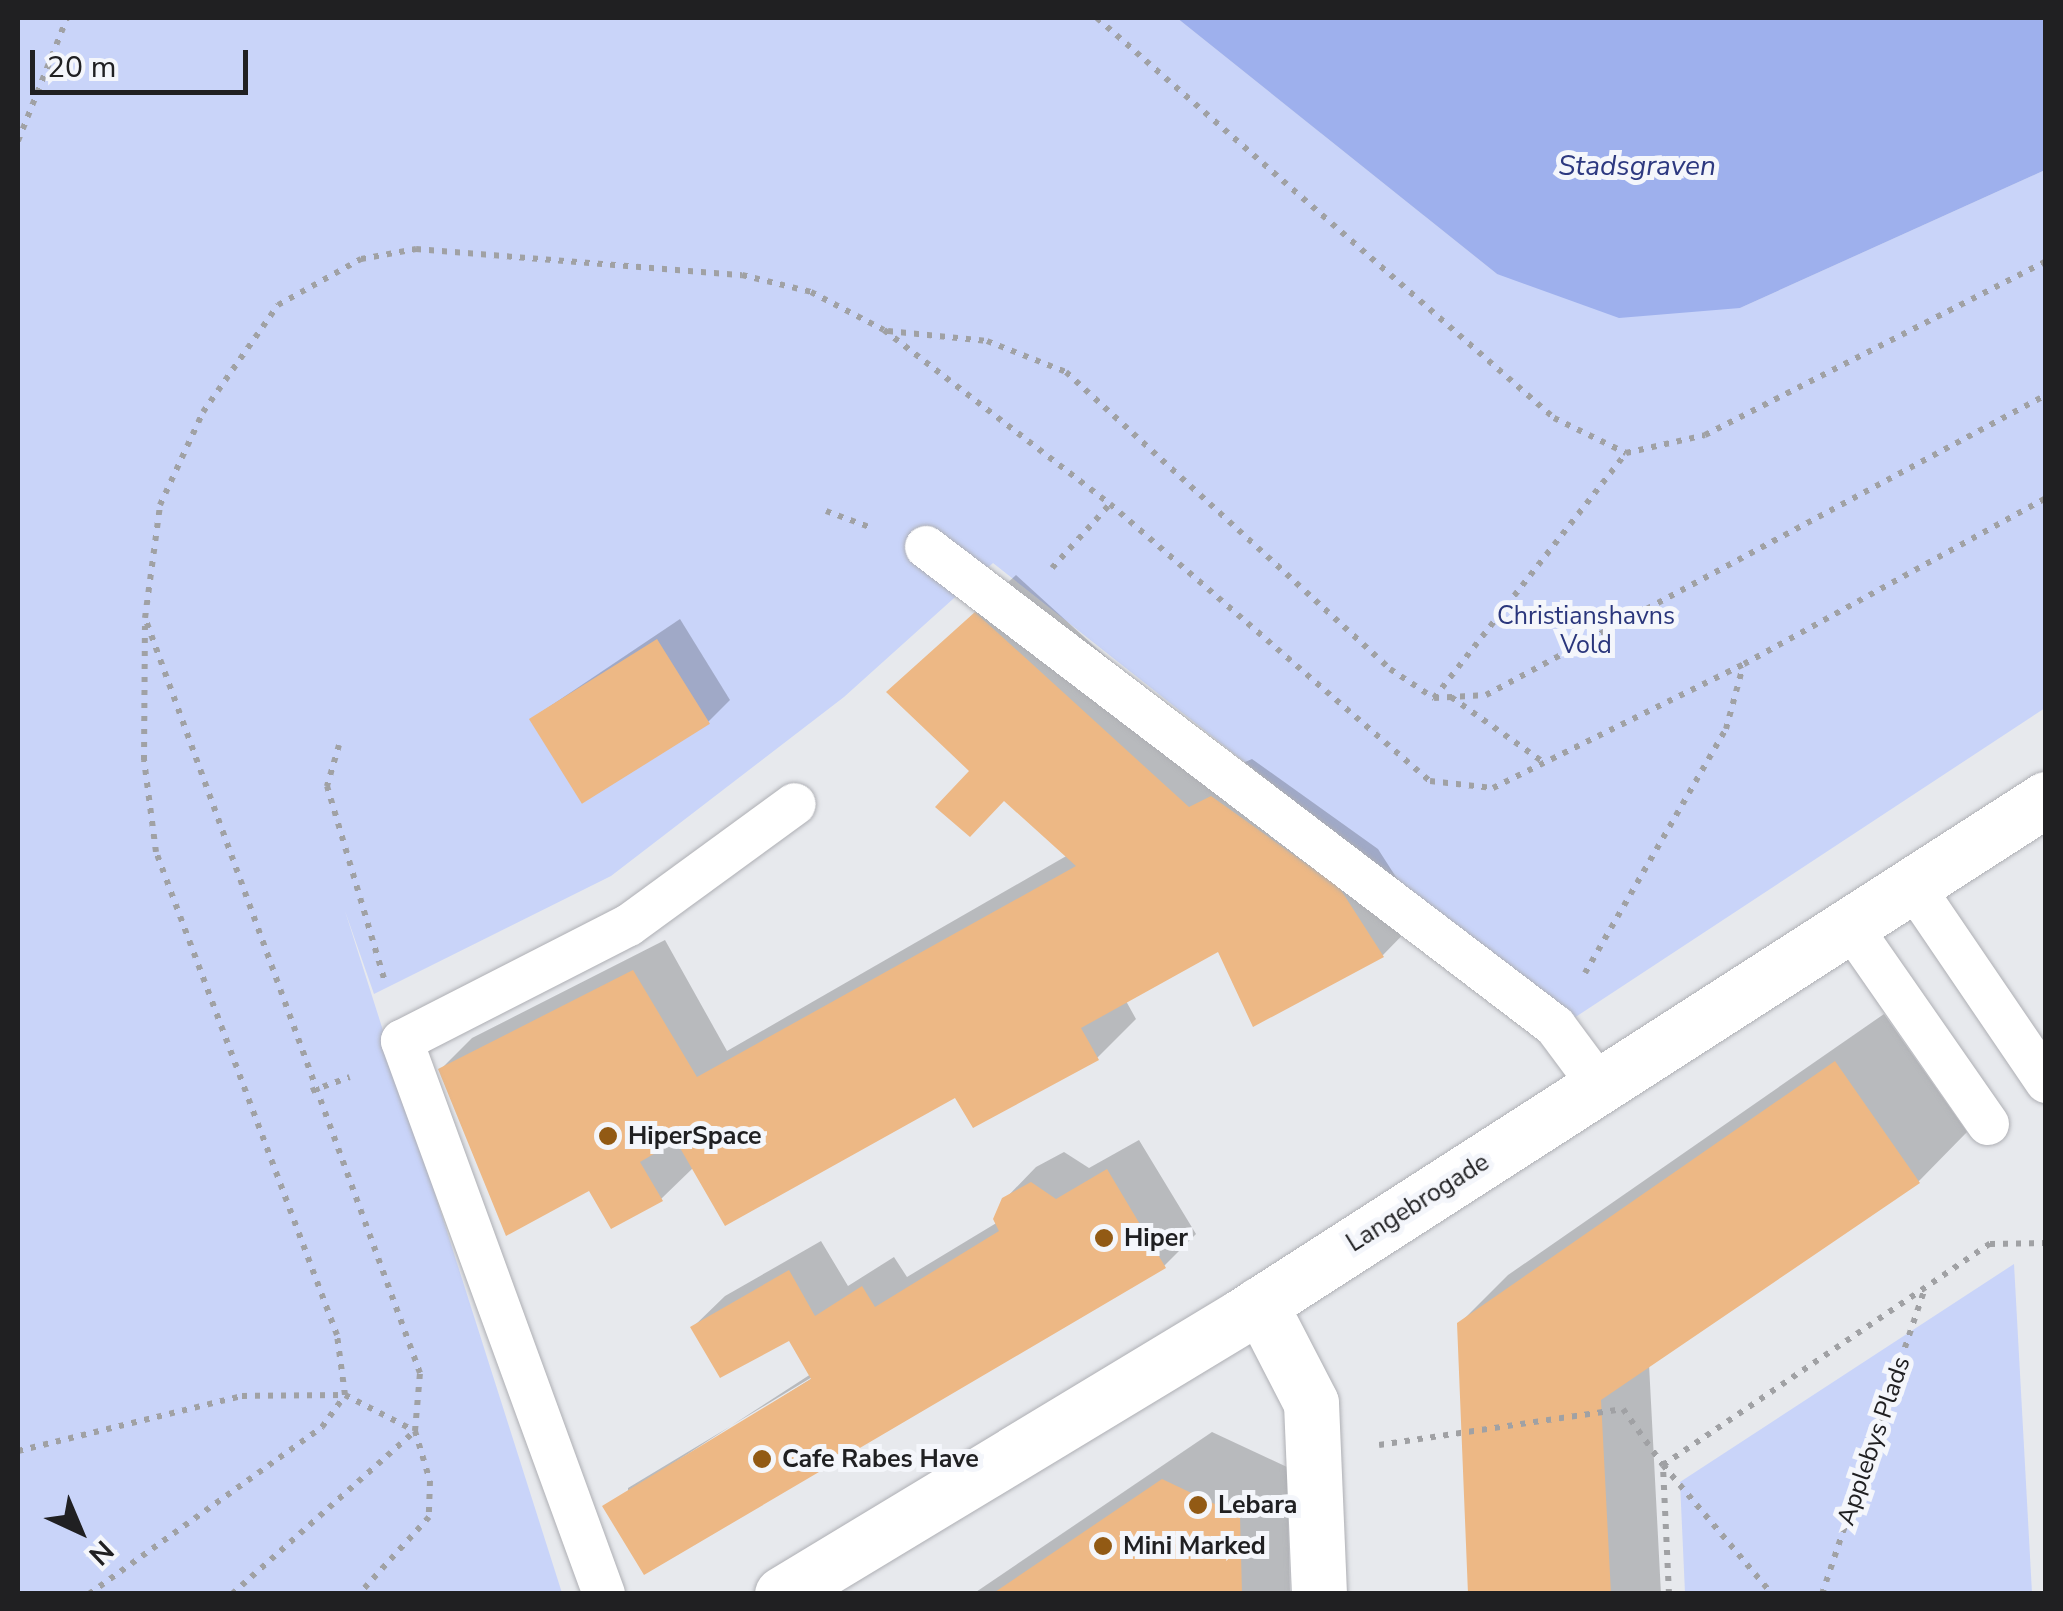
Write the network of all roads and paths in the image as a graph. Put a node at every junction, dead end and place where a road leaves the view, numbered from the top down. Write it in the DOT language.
graph roads {
  1 [pos="67,18"];
  2 [pos="1097,18"];
  3 [pos="18,141"];
  4 [pos="2046,261"];
  5 [pos="884,330"];
  6 [pos="2046,395"];
  7 [pos="1626,453"];
  8 [pos="2046,498"];
  9 [pos="1110,504"];
  10 [pos="926,546"];
  11 [pos="1014,610"];
  12 [pos="145,618"];
  13 [pos="1744,664"];
  14 [pos="1451,697"];
  15 [pos="1434,698"];
  16 [pos="339,745"];
  17 [pos="1544,763"];
  18 [pos="2046,799"];
  19 [pos="794,804"];
  20 [pos="1913,886"];
  21 [pos="1850,928"];
  22 [pos="1555,1026"];
  23 [pos="402,1041"];
  24 [pos="2046,1082"];
  25 [pos="1601,1088"];
  26 [pos="1988,1124"];
  27 [pos="2046,1243"];
  28 [pos="1925,1288"];
  29 [pos="1260,1304"];
  30 [pos="345,1395"];
  31 [pos="415,1430"];
  32 [pos="18,1451"];
  33 [pos="1314,1455"];
  34 [pos="1663,1465"];
  35 [pos="89,1594"];
  36 [pos="232,1594"];
  37 [pos="359,1594"];
  38 [pos="604,1594"];
  39 [pos="782,1594"];
  40 [pos="1319,1594"];
  41 [pos="1668,1594"];
  42 [pos="1772,1594"];
  43 [pos="1822,1594"];
  1 -- 3 [label="path"];
  2 -- 7 [label="path"];
  4 -- 7 [label="path"];
  5 -- 9 [label="path"];
  5 -- 12 [label="path"];
  5 -- 15 [label="path"];
  6 -- 14 [label="path"];
  7 -- 15 [label="path"];
  8 -- 13 [label="path"];
  9 -- 11 [label="path"];
  9 -- 17 [label="path"];
  10 -- 11 [label="lane"];
  11 -- 22 [label="lane"];
  12 -- 30 [label="path"];
  12 -- 31 [label="path"];
  13 -- 17 [label="path"];
  13 -- 22 [label="path"];
  14 -- 15 [label="path"];
  14 -- 17 [label="path"];
  16 -- 23 [label="path"];
  18 -- 20 [label="street, Langebrogade"];
  19 -- 23 [label="lane"];
  20 -- 21 [label="street, Langebrogade"];
  20 -- 24 [label="lane"];
  21 -- 25 [label="street, Langebrogade"];
  21 -- 26 [label="lane"];
  22 -- 25 [label="lane"];
  23 -- 38 [label="lane"];
  25 -- 29 [label="street, Langebrogade"];
  27 -- 28 [label="path, Applebys Plads"];
  28 -- 34 [label="path, Applebys Plads"];
  28 -- 43 [label="path, Applebys Plads"];
  29 -- 33 [label="street"];
  29 -- 39 [label="street, Langebrogade"];
  30 -- 31 [label="path"];
  30 -- 32 [label="path"];
  30 -- 35 [label="path"];
  31 -- 36 [label="path"];
  31 -- 37 [label="path"];
  33 -- 34 [label="path"];
  33 -- 40 [label="street"];
  34 -- 41 [label="path"];
  34 -- 42 [label="path"];
}
